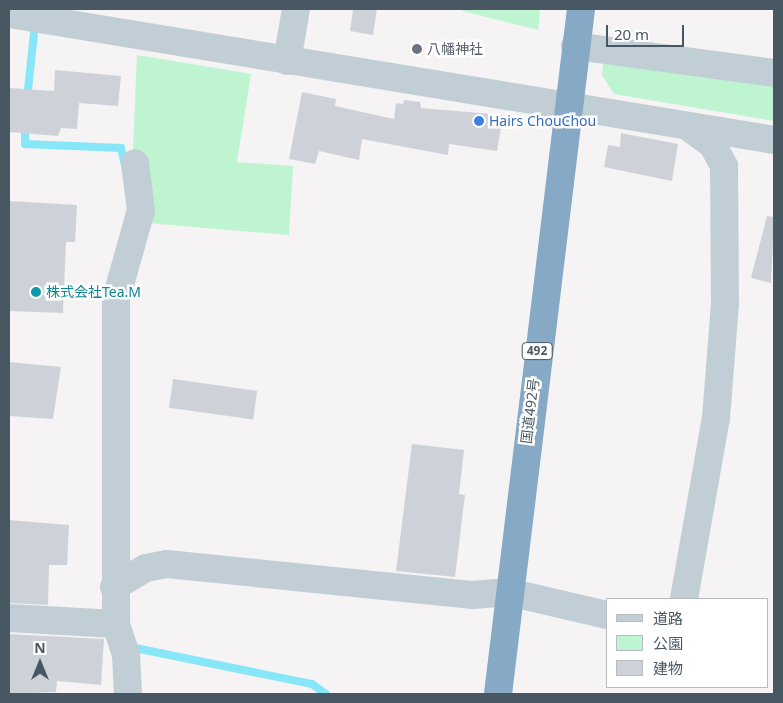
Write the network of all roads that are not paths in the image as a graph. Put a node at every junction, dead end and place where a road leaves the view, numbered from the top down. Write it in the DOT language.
graph roads {
  1 [pos="296,9"];
  2 [pos="580,9"];
  3 [pos="9,14"];
  4 [pos="574,46"];
  5 [pos="287,60"];
  6 [pos="774,73"];
  7 [pos="566,103"];
  8 [pos="686,126"];
  9 [pos="774,140"];
  10 [pos="134,163"];
  11 [pos="114,587"];
  12 [pos="508,592"];
  13 [pos="684,598"];
  14 [pos="606,615"];
  15 [pos="9,618"];
  16 [pos="116,624"];
  17 [pos="128,694"];
  18 [pos="498,694"];
  1 -- 5 [label="street"];
  2 -- 4 [label="highway, 国道492号 / 492"];
  3 -- 5 [label="street"];
  4 -- 6 [label="street"];
  4 -- 7 [label="highway, 国道492号 / 492"];
  5 -- 7 [label="street"];
  7 -- 8 [label="street"];
  7 -- 12 [label="highway, 国道492号 / 492"];
  8 -- 9 [label="street"];
  8 -- 13 [label="street"];
  10 -- 11 [label="street"];
  11 -- 12 [label="street"];
  11 -- 16 [label="street"];
  12 -- 14 [label="street"];
  12 -- 18 [label="highway, 国道492号 / 492"];
  15 -- 16 [label="street"];
  16 -- 17 [label="street"];
}
